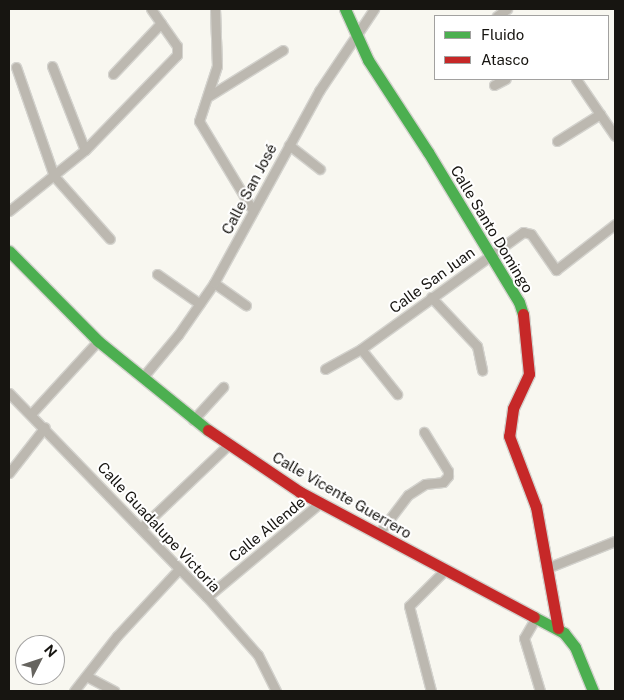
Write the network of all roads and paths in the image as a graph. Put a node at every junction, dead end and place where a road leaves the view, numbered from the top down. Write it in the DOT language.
graph roads {
  1 [pos="151,9"];
  2 [pos="215,9"];
  3 [pos="345,9"];
  4 [pos="374,9"];
  5 [pos="161,23"];
  6 [pos="355,34"];
  7 [pos="283,50"];
  8 [pos="52,66"];
  9 [pos="16,67"];
  10 [pos="113,74"];
  11 [pos="504,80"];
  12 [pos="577,80"];
  13 [pos="494,85"];
  14 [pos="209,96"];
  15 [pos="600,114"];
  16 [pos="615,136"];
  17 [pos="557,141"];
  18 [pos="289,145"];
  19 [pos="84,150"];
  20 [pos="320,169"];
  21 [pos="54,176"];
  22 [pos="9,211"];
  23 [pos="253,211"];
  24 [pos="615,224"];
  25 [pos="110,239"];
  26 [pos="9,251"];
  27 [pos="490,254"];
  28 [pos="157,274"];
  29 [pos="214,283"];
  30 [pos="431,297"];
  31 [pos="200,304"];
  32 [pos="246,305"];
  33 [pos="98,341"];
  34 [pos="360,349"];
  35 [pos="326,369"];
  36 [pos="482,370"];
  37 [pos="143,377"];
  38 [pos="223,388"];
  39 [pos="9,392"];
  40 [pos="397,394"];
  41 [pos="31,414"];
  42 [pos="193,420"];
  43 [pos="45,427"];
  44 [pos="424,432"];
  45 [pos="226,446"];
  46 [pos="9,473"];
  47 [pos="322,502"];
  48 [pos="142,526"];
  49 [pos="379,533"];
  50 [pos="615,541"];
  51 [pos="547,568"];
  52 [pos="178,569"];
  53 [pos="444,571"];
  54 [pos="207,597"];
  55 [pos="535,619"];
  56 [pos="558,628"];
  57 [pos="88,677"];
  58 [pos="74,691"];
  59 [pos="114,691"];
  60 [pos="276,691"];
  61 [pos="431,691"];
  62 [pos="540,691"];
  63 [pos="593,691"];
  1 -- 5 [label="street"];
  2 -- 14 [label="street"];
  3 -- 6 [label="street, Calle Santo Domingo"];
  4 -- 6 [label="street, Calle San José"];
  5 -- 10 [label="street"];
  5 -- 19 [label="street"];
  6 -- 18 [label="street, Calle San José"];
  6 -- 27 [label="street, Calle Santo Domingo"];
  7 -- 14 [label="street"];
  8 -- 19 [label="street"];
  9 -- 21 [label="street"];
  11 -- 13 [label="street"];
  12 -- 15 [label="street"];
  14 -- 23 [label="street"];
  15 -- 16 [label="street"];
  15 -- 17 [label="street"];
  18 -- 20 [label="street"];
  18 -- 23 [label="street, Calle San José"];
  19 -- 21 [label="street"];
  21 -- 22 [label="street"];
  21 -- 25 [label="street"];
  23 -- 29 [label="street, Calle San José"];
  24 -- 27 [label="street, Calle San Juan"];
  26 -- 33 [label="street, Calle Vicente Guerrero"];
  27 -- 30 [label="street, Calle San Juan"];
  27 -- 51 [label="street, Calle Santo Domingo"];
  28 -- 31 [label="street"];
  29 -- 31 [label="street, Calle San José"];
  29 -- 32 [label="street"];
  30 -- 34 [label="street, Calle San Juan"];
  30 -- 36 [label="street"];
  31 -- 37 [label="street, Calle San José"];
  33 -- 37 [label="street, Calle Vicente Guerrero"];
  33 -- 41 [label="street"];
  34 -- 35 [label="street, Calle San Juan"];
  34 -- 40 [label="street"];
  37 -- 42 [label="street, Calle Vicente Guerrero"];
  38 -- 42 [label="street"];
  39 -- 41 [label="street, Calle Guadalupe Victoria"];
  41 -- 43 [label="street, Calle Guadalupe Victoria"];
  42 -- 45 [label="street, Calle Vicente Guerrero"];
  43 -- 46 [label="street"];
  43 -- 48 [label="street, Calle Guadalupe Victoria"];
  44 -- 49 [label="street"];
  45 -- 47 [label="street, Calle Vicente Guerrero"];
  45 -- 48 [label="street"];
  47 -- 49 [label="street, Calle Vicente Guerrero"];
  47 -- 54 [label="street, Calle Allende"];
  48 -- 52 [label="street, Calle Guadalupe Victoria"];
  49 -- 53 [label="street, Calle Vicente Guerrero"];
  50 -- 51 [label="street"];
  51 -- 56 [label="street, Calle Santo Domingo"];
  52 -- 54 [label="street, Calle Guadalupe Victoria"];
  52 -- 57 [label="street"];
  53 -- 55 [label="street, Calle Vicente Guerrero"];
  53 -- 61 [label="street"];
  54 -- 60 [label="street, Calle Guadalupe Victoria"];
  55 -- 56 [label="street, Calle Vicente Guerrero"];
  55 -- 62 [label="street"];
  56 -- 63 [label="street, Calle Vicente Guerrero"];
  57 -- 58 [label="street"];
  57 -- 59 [label="street"];
}
